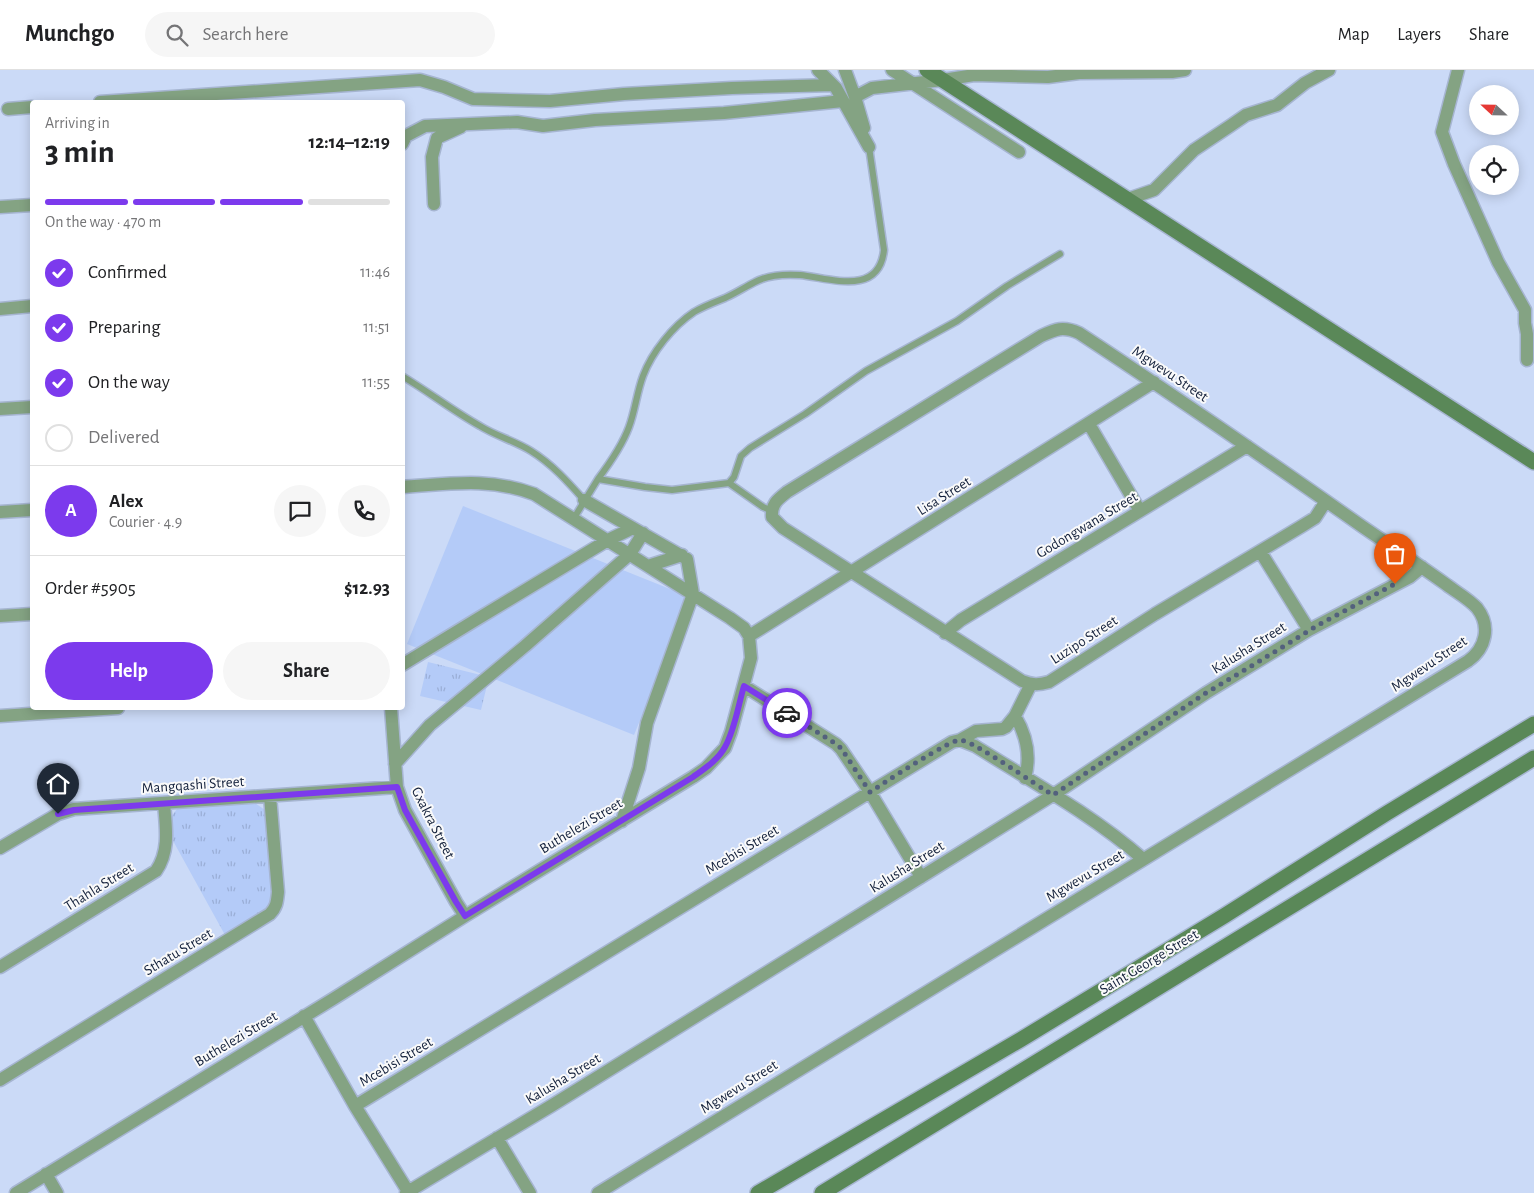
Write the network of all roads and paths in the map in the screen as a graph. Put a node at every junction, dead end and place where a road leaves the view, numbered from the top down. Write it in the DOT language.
graph roads {
  1 [pos="818,70"];
  2 [pos="845,70"];
  3 [pos="892,70"];
  4 [pos="927,70"];
  5 [pos="1186,70"];
  6 [pos="1329,70"];
  7 [pos="1458,70"];
  8 [pos="943,80"];
  9 [pos="914,84"];
  10 [pos="833,85"];
  11 [pos="849,99"];
  12 [pos="129,100"];
  13 [pos="30,107"];
  14 [pos="8,109"];
  15 [pos="467,124"];
  16 [pos="405,138"];
  17 [pos="870,147"];
  18 [pos="1019,152"];
  19 [pos="1128,199"];
  20 [pos="434,204"];
  21 [pos="30,205"];
  22 [pos="0,207"];
  23 [pos="1060,254"];
  24 [pos="30,306"];
  25 [pos="0,309"];
  26 [pos="1527,360"];
  27 [pos="405,378"];
  28 [pos="1154,382"];
  29 [pos="30,407"];
  30 [pos="0,409"];
  31 [pos="1089,424"];
  32 [pos="1247,446"];
  33 [pos="1534,462"];
  34 [pos="598,479"];
  35 [pos="729,483"];
  36 [pos="405,487"];
  37 [pos="584,500"];
  38 [pos="1326,501"];
  39 [pos="30,510"];
  40 [pos="772,511"];
  41 [pos="1140,511"];
  42 [pos="0,512"];
  43 [pos="574,518"];
  44 [pos="638,531"];
  45 [pos="608,540"];
  46 [pos="1260,551"];
  47 [pos="630,554"];
  48 [pos="682,555"];
  49 [pos="648,566"];
  50 [pos="1422,567"];
  51 [pos="853,572"];
  52 [pos="693,594"];
  53 [pos="30,614"];
  54 [pos="0,616"];
  55 [pos="1309,630"];
  56 [pos="945,633"];
  57 [pos="749,636"];
  58 [pos="405,663"];
  59 [pos="1031,684"];
  60 [pos="744,686"];
  61 [pos="88,710"];
  62 [pos="391,710"];
  63 [pos="0,716"];
  64 [pos="1015,716"];
  65 [pos="1534,724"];
  66 [pos="960,740"];
  67 [pos="1534,758"];
  68 [pos="395,764"];
  69 [pos="1025,778"];
  70 [pos="397,787"];
  71 [pos="870,792"];
  72 [pos="1053,795"];
  73 [pos="270,796"];
  74 [pos="164,804"];
  75 [pos="622,821"];
  76 [pos="0,848"];
  77 [pos="1143,859"];
  78 [pos="921,878"];
  79 [pos="465,916"];
  80 [pos="0,966"];
  81 [pos="304,1016"];
  82 [pos="0,1080"];
  83 [pos="355,1106"];
  84 [pos="497,1138"];
  85 [pos="46,1174"];
  86 [pos="16,1193"];
  87 [pos="57,1193"];
  88 [pos="407,1193"];
  89 [pos="530,1193"];
  90 [pos="598,1193"];
  91 [pos="758,1193"];
  92 [pos="822,1193"];
  1 -- 10 [label="street"];
  2 -- 11 [label="street"];
  3 -- 9 [label="street"];
  4 -- 8 [label="main road"];
  5 -- 8 [label="street"];
  6 -- 19 [label="street"];
  7 -- 26 [label="street"];
  8 -- 9 [label="street"];
  8 -- 19 [label="main road"];
  9 -- 11 [label="street"];
  9 -- 18 [label="street"];
  10 -- 11 [label="street"];
  10 -- 12 [label="street"];
  11 -- 15 [label="street"];
  11 -- 17 [label="street"];
  13 -- 14 [label="street"];
  15 -- 16 [label="street"];
  15 -- 20 [label="street"];
  17 -- 34 [label="lane"];
  19 -- 33 [label="main road"];
  21 -- 22 [label="street"];
  23 -- 35 [label="lane"];
  24 -- 25 [label="street"];
  27 -- 37 [label="lane"];
  28 -- 31 [label="street, Lisa Street"];
  28 -- 32 [label="street, Mgwevu Street"];
  28 -- 40 [label="street, Mgwevu Street"];
  29 -- 30 [label="street"];
  31 -- 41 [label="street"];
  31 -- 51 [label="street, Lisa Street"];
  32 -- 38 [label="street, Mgwevu Street"];
  32 -- 41 [label="street, Godongwana Street"];
  34 -- 35 [label="lane"];
  34 -- 37 [label="lane"];
  35 -- 40 [label="lane"];
  36 -- 43 [label="street"];
  37 -- 43 [label="lane"];
  37 -- 44 [label="street"];
  38 -- 46 [label="street, Luzipo Street"];
  38 -- 50 [label="street, Mgwevu Street"];
  39 -- 42 [label="street"];
  40 -- 51 [label="street"];
  41 -- 56 [label="street, Godongwana Street"];
  43 -- 45 [label="street"];
  44 -- 45 [label="street"];
  44 -- 47 [label="street"];
  44 -- 48 [label="street"];
  45 -- 47 [label="street"];
  45 -- 58 [label="street"];
  46 -- 55 [label="street"];
  46 -- 59 [label="street, Luzipo Street"];
  47 -- 49 [label="street"];
  47 -- 68 [label="street"];
  48 -- 49 [label="street"];
  48 -- 52 [label="street"];
  49 -- 52 [label="street"];
  50 -- 55 [label="street, Kalusha Street"];
  50 -- 77 [label="street, Mgwevu Street"];
  51 -- 56 [label="street"];
  51 -- 57 [label="street, Lisa Street"];
  52 -- 57 [label="street"];
  52 -- 75 [label="street"];
  53 -- 54 [label="street"];
  55 -- 72 [label="street, Kalusha Street"];
  56 -- 59 [label="street"];
  57 -- 60 [label="street, Buthelezi Street"];
  59 -- 64 [label="street"];
  60 -- 71 [label="street"];
  60 -- 75 [label="street, Buthelezi Street"];
  61 -- 63 [label="street"];
  62 -- 68 [label="street, Gxakra Street"];
  64 -- 66 [label="street, Mcebisi Street"];
  64 -- 69 [label="street"];
  65 -- 91 [label="main road, Saint George Street"];
  66 -- 69 [label="street"];
  66 -- 71 [label="street, Mcebisi Street"];
  67 -- 92 [label="main road, Saint George Street"];
  68 -- 70 [label="street, Gxakra Street"];
  69 -- 72 [label="street"];
  70 -- 73 [label="street, Mangqashi Street"];
  70 -- 79 [label="street, Gxakra Street"];
  71 -- 78 [label="street"];
  71 -- 83 [label="street, Mcebisi Street"];
  72 -- 77 [label="street"];
  72 -- 78 [label="street, Kalusha Street"];
  73 -- 74 [label="street, Mangqashi Street"];
  73 -- 82 [label="street, Sthatu Street"];
  74 -- 76 [label="street, Mangqashi Street"];
  74 -- 80 [label="street, Thahla Street"];
  75 -- 79 [label="street, Buthelezi Street"];
  77 -- 90 [label="street, Mgwevu Street"];
  78 -- 84 [label="street, Kalusha Street"];
  79 -- 81 [label="street, Buthelezi Street"];
  81 -- 83 [label="street"];
  81 -- 85 [label="street, Buthelezi Street"];
  83 -- 88 [label="street"];
  84 -- 88 [label="street, Kalusha Street"];
  84 -- 89 [label="street"];
  85 -- 86 [label="street, Buthelezi Street"];
  85 -- 87 [label="street"];
}
